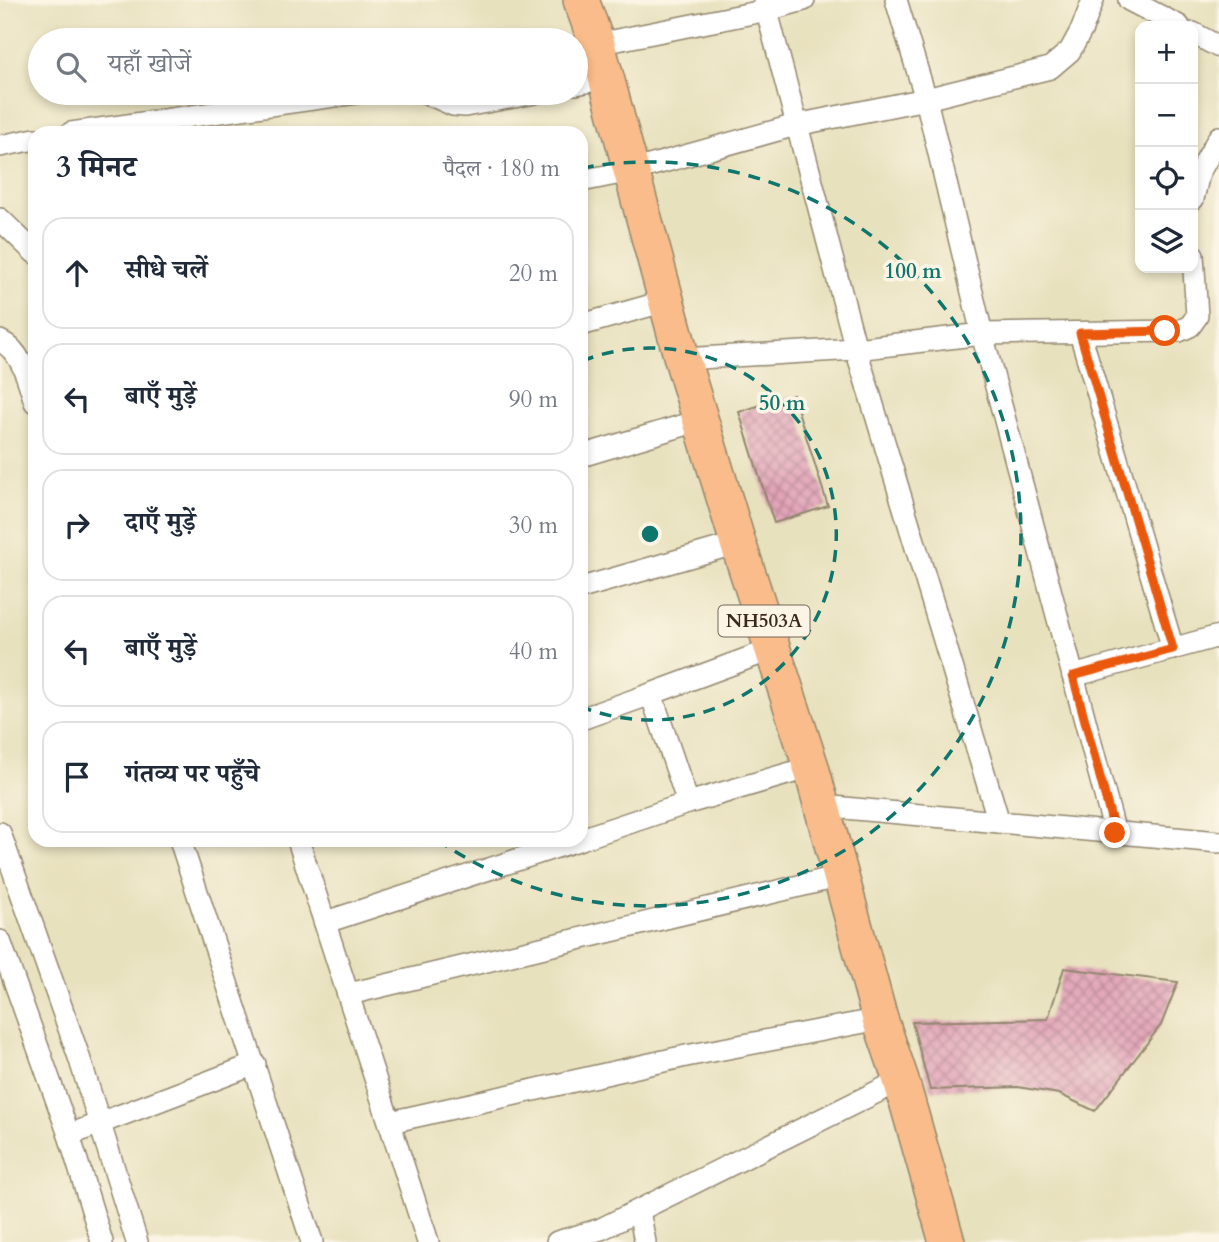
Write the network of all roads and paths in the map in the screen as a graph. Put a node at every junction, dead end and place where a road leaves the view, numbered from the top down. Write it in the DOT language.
graph roads {
  1 [pos="580,0"];
  2 [pos="804,0"];
  3 [pos="896,0"];
  4 [pos="1093,0"];
  5 [pos="1129,0"];
  6 [pos="766,5"];
  7 [pos="1170,21"];
  8 [pos="1198,36"];
  9 [pos="597,44"];
  10 [pos="1219,47"];
  11 [pos="591,81"];
  12 [pos="926,99"];
  13 [pos="270,105"];
  14 [pos="453,105"];
  15 [pos="470,105"];
  16 [pos="796,125"];
  17 [pos="121,126"];
  18 [pos="1219,137"];
  19 [pos="28,140"];
  20 [pos="0,146"];
  21 [pos="631,171"];
  22 [pos="1198,177"];
  23 [pos="588,180"];
  24 [pos="0,219"];
  25 [pos="28,246"];
  26 [pos="1194,273"];
  27 [pos="667,301"];
  28 [pos="588,323"];
  29 [pos="1080,333"];
  30 [pos="982,334"];
  31 [pos="0,341"];
  32 [pos="856,349"];
  33 [pos="682,359"];
  34 [pos="28,383"];
  35 [pos="701,420"];
  36 [pos="588,454"];
  37 [pos="738,543"];
  38 [pos="588,586"];
  39 [pos="1219,636"];
  40 [pos="773,649"];
  41 [pos="1173,649"];
  42 [pos="1073,676"];
  43 [pos="651,694"];
  44 [pos="588,716"];
  45 [pos="811,767"];
  46 [pos="688,803"];
  47 [pos="822,806"];
  48 [pos="999,822"];
  49 [pos="0,833"];
  50 [pos="1115,833"];
  51 [pos="588,837"];
  52 [pos="1219,842"];
  53 [pos="182,847"];
  54 [pos="300,847"];
  55 [pos="558,847"];
  56 [pos="841,876"];
  57 [pos="326,922"];
  58 [pos="0,941"];
  59 [pos="7,985"];
  60 [pos="349,994"];
  61 [pos="880,1019"];
  62 [pos="255,1065"];
  63 [pos="901,1080"];
  64 [pos="390,1122"];
  65 [pos="100,1123"];
  66 [pos="69,1135"];
  67 [pos="639,1211"];
  68 [pos="102,1242"];
  69 [pos="136,1242"];
  70 [pos="312,1242"];
  71 [pos="428,1242"];
  72 [pos="557,1242"];
  73 [pos="645,1242"];
  74 [pos="947,1242"];
  1 -- 9 [label="highway, NH503A"];
  2 -- 6 [label="street"];
  3 -- 12 [label="street"];
  4 -- 12 [label="street"];
  5 -- 7 [label="street"];
  6 -- 9 [label="street"];
  6 -- 16 [label="street"];
  8 -- 10 [label="street"];
  9 -- 11 [label="highway, NH503A"];
  11 -- 21 [label="highway, NH503A"];
  12 -- 16 [label="street"];
  12 -- 30 [label="street"];
  13 -- 17 [label="street"];
  14 -- 15 [label="street"];
  16 -- 21 [label="street"];
  16 -- 32 [label="street"];
  18 -- 22 [label="street"];
  19 -- 20 [label="street"];
  21 -- 23 [label="street"];
  21 -- 27 [label="highway, NH503A"];
  24 -- 25 [label="street"];
  26 -- 29 [label="street"];
  27 -- 28 [label="street"];
  27 -- 33 [label="highway, NH503A"];
  29 -- 30 [label="street"];
  29 -- 41 [label="street"];
  30 -- 32 [label="street"];
  30 -- 42 [label="street"];
  31 -- 34 [label="street"];
  32 -- 33 [label="street"];
  32 -- 48 [label="street"];
  33 -- 35 [label="highway, NH503A"];
  35 -- 36 [label="street"];
  35 -- 37 [label="highway, NH503A"];
  37 -- 38 [label="street"];
  37 -- 40 [label="highway, NH503A"];
  39 -- 41 [label="street"];
  40 -- 43 [label="street"];
  40 -- 45 [label="highway, NH503A"];
  41 -- 42 [label="street"];
  42 -- 50 [label="street"];
  43 -- 44 [label="street"];
  43 -- 46 [label="street"];
  45 -- 46 [label="street"];
  45 -- 47 [label="highway, NH503A"];
  46 -- 51 [label="street"];
  47 -- 48 [label="street"];
  47 -- 56 [label="highway, NH503A"];
  48 -- 50 [label="street"];
  49 -- 65 [label="street"];
  50 -- 52 [label="street"];
  53 -- 62 [label="street"];
  54 -- 57 [label="street"];
  55 -- 57 [label="street"];
  56 -- 60 [label="street"];
  56 -- 61 [label="highway, NH503A"];
  57 -- 60 [label="street"];
  58 -- 59 [label="street"];
  59 -- 66 [label="street"];
  60 -- 64 [label="street"];
  61 -- 63 [label="highway, NH503A"];
  61 -- 64 [label="street"];
  62 -- 65 [label="street"];
  62 -- 70 [label="street"];
  63 -- 67 [label="street"];
  63 -- 74 [label="highway, NH503A"];
  64 -- 71 [label="street"];
  65 -- 66 [label="street"];
  65 -- 69 [label="street"];
  66 -- 68 [label="street"];
  67 -- 72 [label="street"];
  67 -- 73 [label="street"];
}
